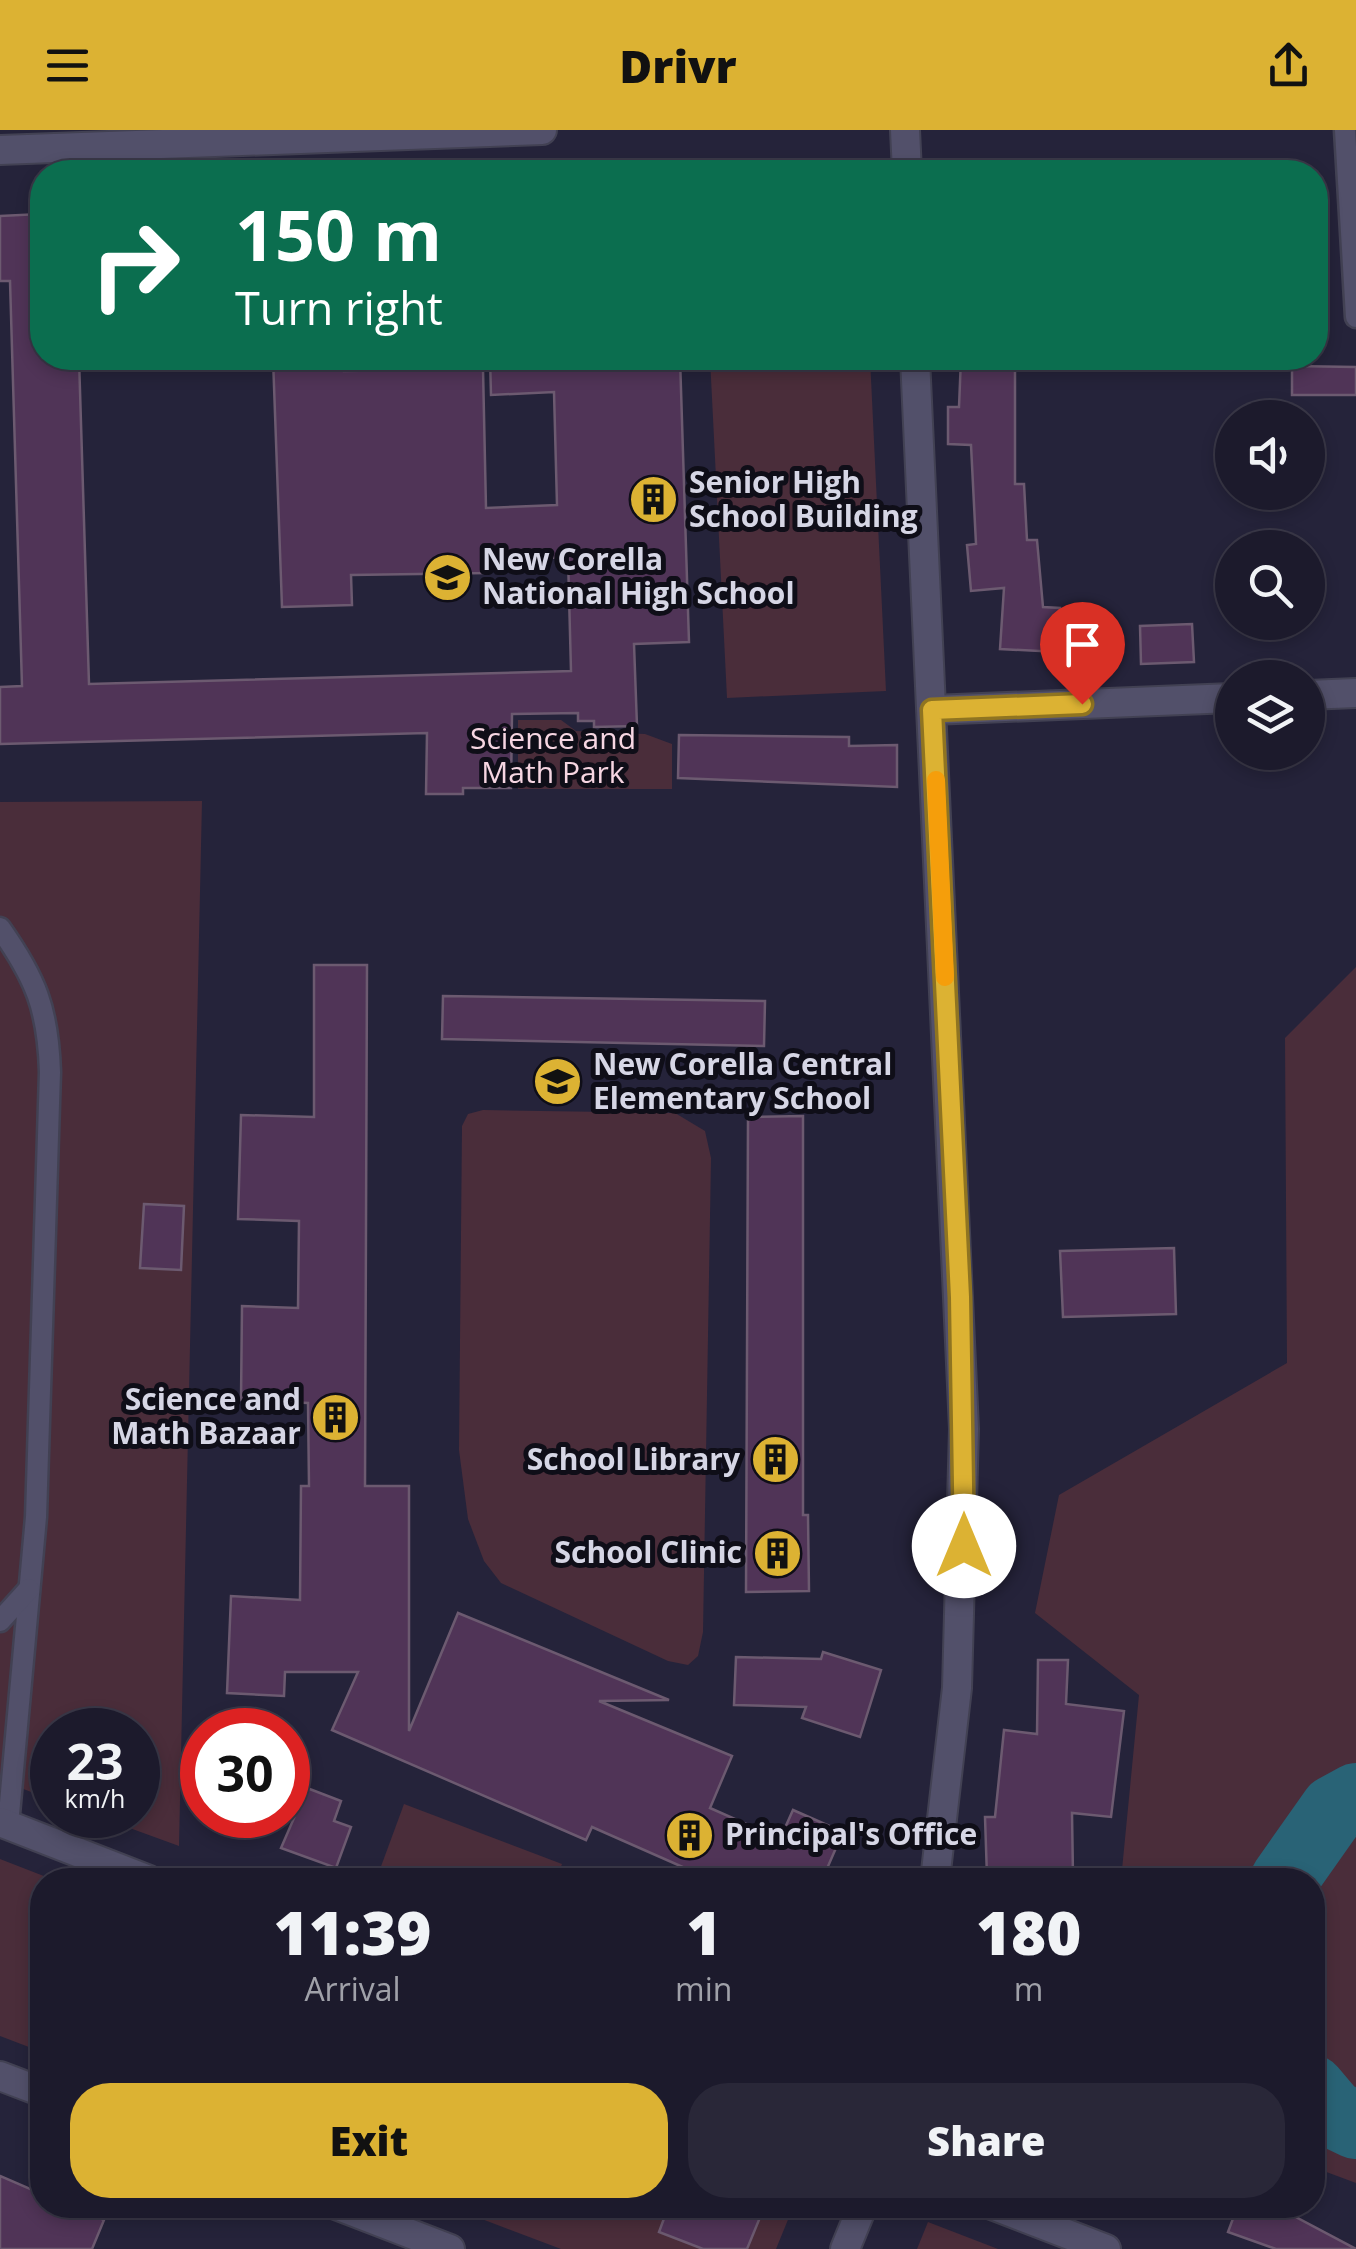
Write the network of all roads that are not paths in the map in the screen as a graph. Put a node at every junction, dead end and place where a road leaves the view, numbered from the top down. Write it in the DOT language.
graph roads {
  1 [pos="542,130"];
  2 [pos="905,130"];
  3 [pos="1345,130"];
  4 [pos="0,150"];
  5 [pos="906,160"];
  6 [pos="1356,317"];
  7 [pos="916,370"];
  8 [pos="1356,693"];
  9 [pos="1325,694"];
  10 [pos="1215,699"];
  11 [pos="932,710"];
  12 [pos="0,928"];
  13 [pos="29,1589"];
  14 [pos="0,1621"];
  15 [pos="8,1733"];
  16 [pos="4,1824"];
  17 [pos="118,1868"];
  18 [pos="936,1868"];
  19 [pos="0,2076"];
  20 [pos="30,2087"];
  21 [pos="370,2218"];
  22 [pos="858,2218"];
  23 [pos="1026,2218"];
  24 [pos="450,2249"];
  25 [pos="846,2249"];
  26 [pos="1106,2249"];
  1 -- 4 [label="street"];
  2 -- 5 [label="street"];
  3 -- 6 [label="lane"];
  7 -- 11 [label="street"];
  8 -- 9 [label="street"];
  10 -- 11 [label="street"];
  11 -- 18 [label="street"];
  12 -- 13 [label="lane"];
  13 -- 14 [label="lane"];
  13 -- 15 [label="lane"];
  15 -- 16 [label="lane"];
  16 -- 17 [label="street"];
  19 -- 20 [label="street"];
  21 -- 24 [label="street"];
  22 -- 25 [label="street"];
  23 -- 26 [label="street"];
}
